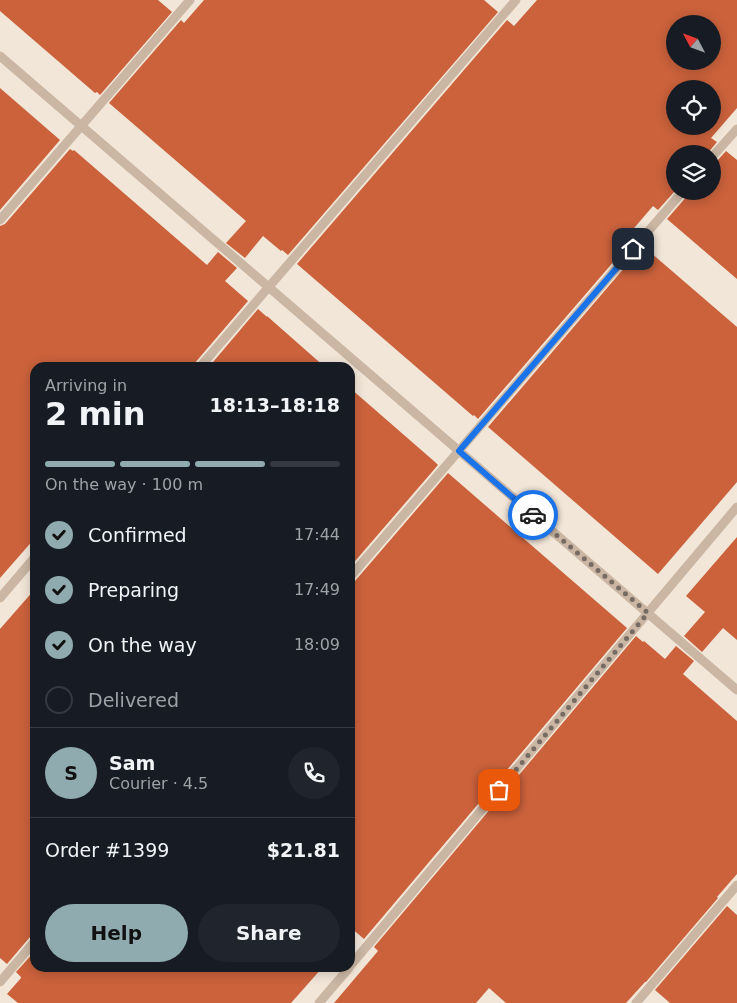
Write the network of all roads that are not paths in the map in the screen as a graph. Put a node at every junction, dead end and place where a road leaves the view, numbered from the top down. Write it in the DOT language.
graph roads {
  1 [pos="190,0"];
  2 [pos="516,0"];
  3 [pos="0,56"];
  4 [pos="81,126"];
  5 [pos="737,129"];
  6 [pos="721,147"];
  7 [pos="675,200"];
  8 [pos="0,220"];
  9 [pos="268,287"];
  10 [pos="204,362"];
  11 [pos="459,451"];
  12 [pos="737,507"];
  13 [pos="30,563"];
  14 [pos="355,571"];
  15 [pos="0,598"];
  16 [pos="648,613"];
  17 [pos="737,690"];
  18 [pos="737,885"];
  19 [pos="30,947"];
  20 [pos="355,960"];
  21 [pos="345,972"];
  22 [pos="0,982"];
  23 [pos="319,1003"];
  24 [pos="636,1003"];
  1 -- 4 [label="lane"];
  2 -- 9 [label="lane"];
  3 -- 4 [label="lane"];
  4 -- 8 [label="lane"];
  4 -- 9 [label="lane"];
  5 -- 6 [label="lane"];
  7 -- 11 [label="lane"];
  9 -- 10 [label="lane"];
  9 -- 11 [label="lane"];
  11 -- 14 [label="lane"];
  11 -- 16 [label="lane"];
  12 -- 16 [label="lane"];
  13 -- 15 [label="lane"];
  16 -- 17 [label="lane"];
  16 -- 20 [label="lane"];
  18 -- 24 [label="lane"];
  19 -- 22 [label="lane"];
  21 -- 23 [label="lane"];
}
